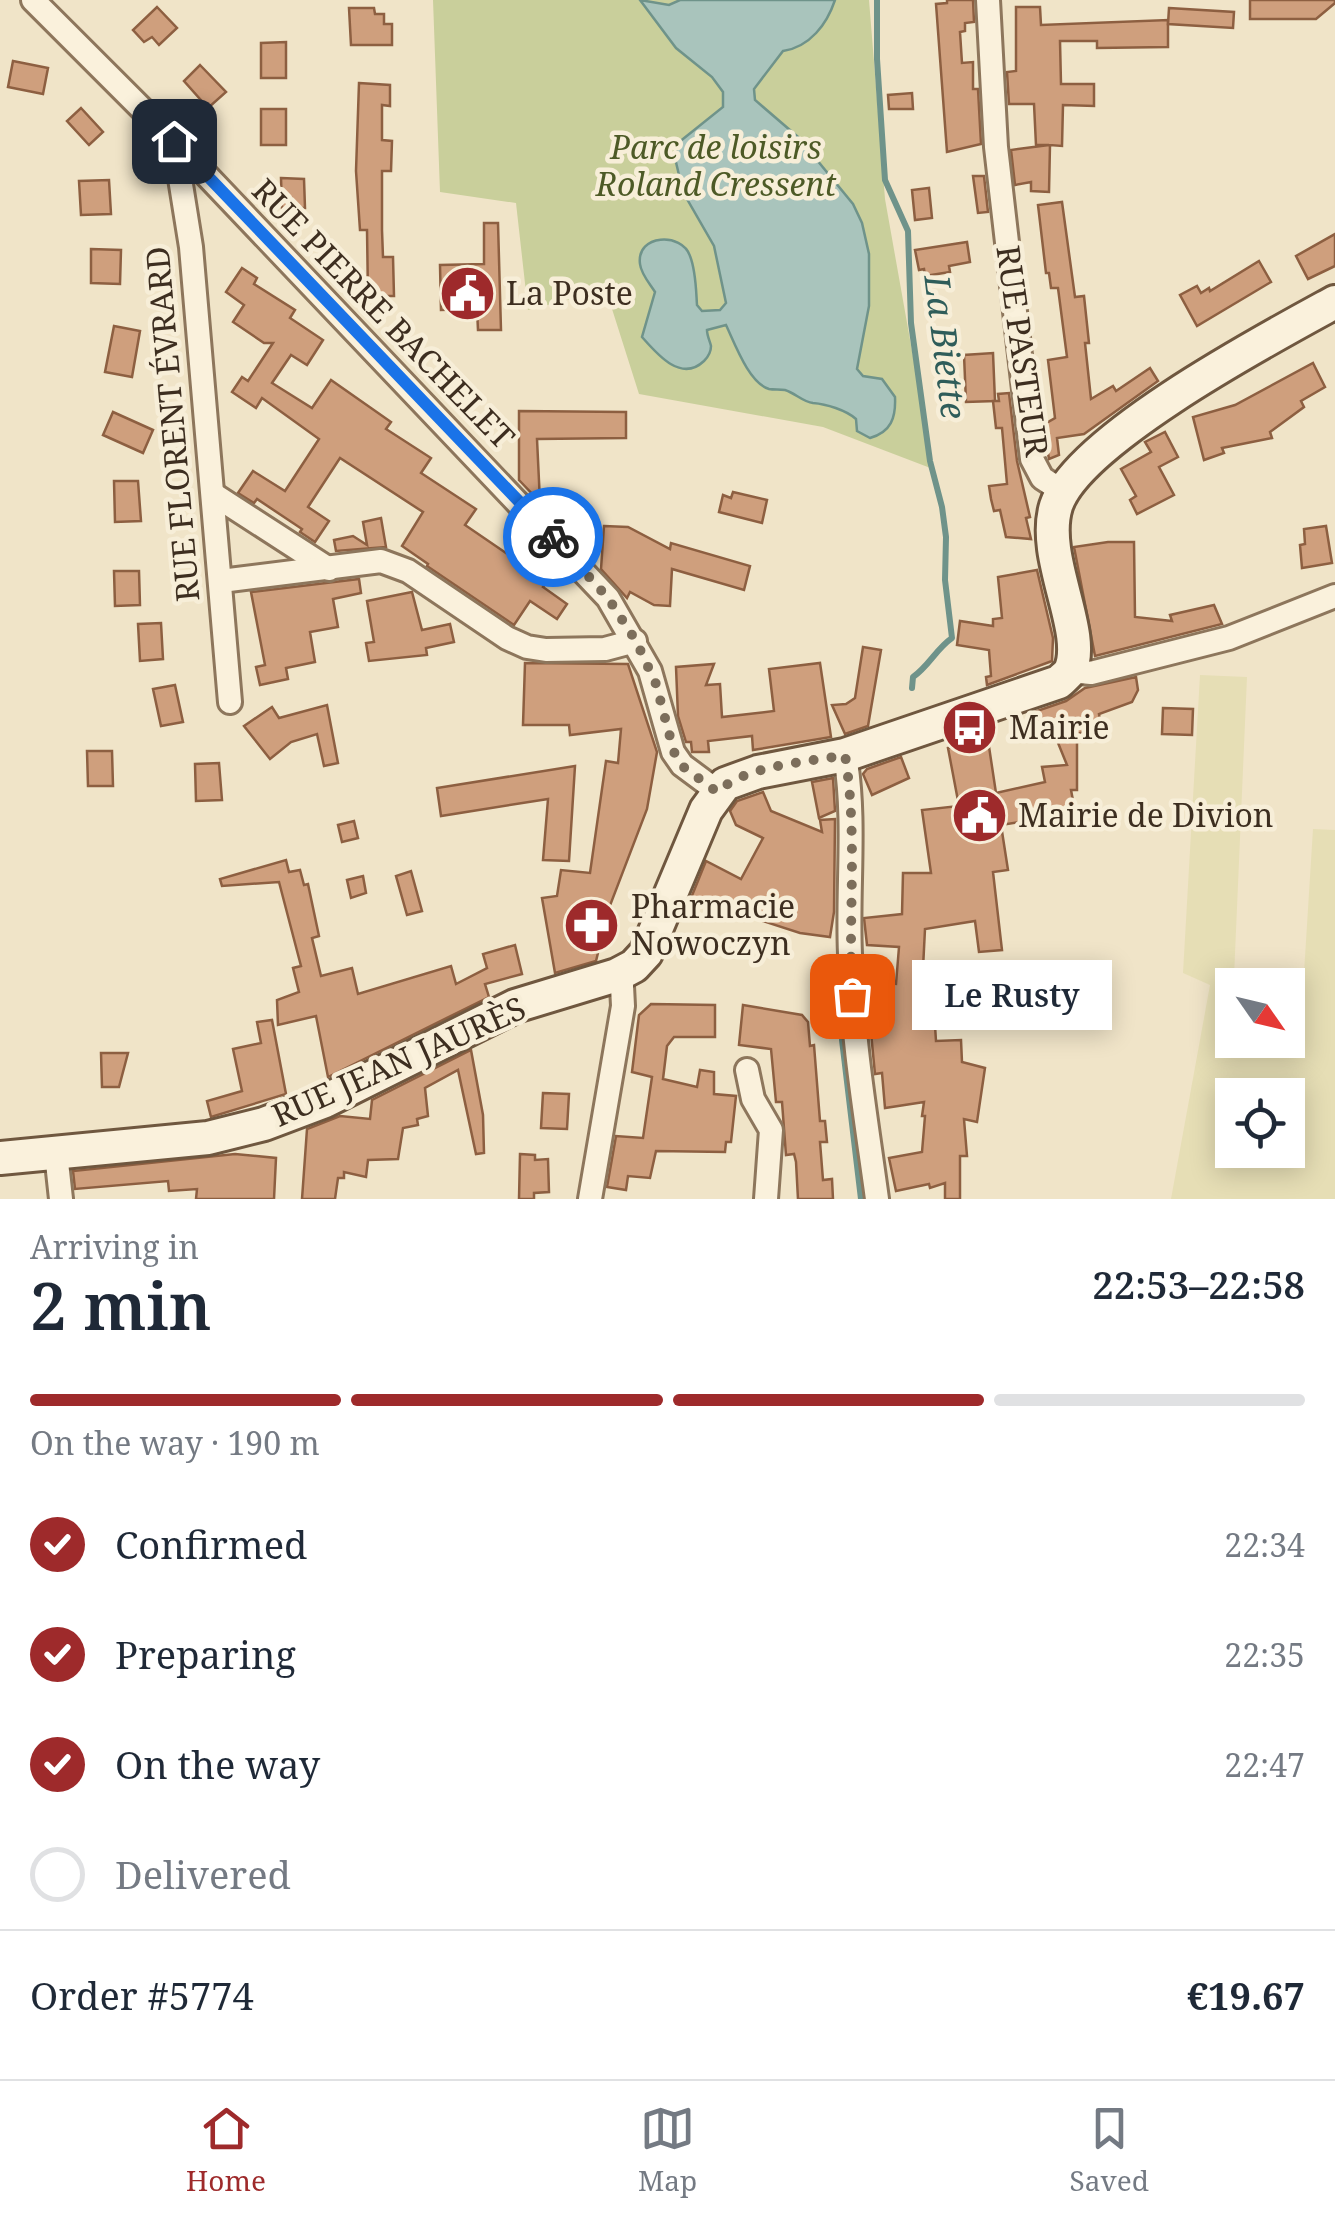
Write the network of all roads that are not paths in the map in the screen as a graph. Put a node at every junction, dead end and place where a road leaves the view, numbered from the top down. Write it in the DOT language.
graph roads {
  1 [pos="33,0"];
  2 [pos="988,0"];
  3 [pos="174,141"];
  4 [pos="1335,302"];
  5 [pos="1062,492"];
  6 [pos="212,494"];
  7 [pos="330,569"];
  8 [pos="221,581"];
  9 [pos="1335,596"];
  10 [pos="636,641"];
  11 [pos="1070,671"];
  12 [pos="230,702"];
  13 [pos="845,755"];
  14 [pos="717,792"];
  15 [pos="617,975"];
  16 [pos="746,1070"];
  17 [pos="56,1153"];
  18 [pos="0,1158"];
  19 [pos="594,1198"];
  20 [pos="61,1199"];
  21 [pos="766,1199"];
  22 [pos="877,1199"];
  1 -- 3 [label="street, RUE PIERRE BACHELET"];
  2 -- 5 [label="street, RUE PASTEUR"];
  3 -- 6 [label="street, RUE FLORENT ÉVRARD"];
  3 -- 10 [label="street, RUE PIERRE BACHELET"];
  4 -- 5 [label="main road"];
  5 -- 11 [label="main road, RUE PASTEUR"];
  6 -- 7 [label="street"];
  6 -- 8 [label="street, RUE FLORENT ÉVRARD"];
  7 -- 8 [label="street"];
  7 -- 10 [label="street"];
  8 -- 12 [label="street, RUE FLORENT ÉVRARD"];
  9 -- 11 [label="street"];
  10 -- 14 [label="street, RUE PIERRE BACHELET"];
  11 -- 13 [label="main road"];
  13 -- 14 [label="main road"];
  13 -- 22 [label="street"];
  14 -- 15 [label="main road"];
  15 -- 17 [label="main road, RUE JEAN JAURÈS"];
  15 -- 19 [label="street"];
  16 -- 21 [label="street"];
  17 -- 18 [label="main road, RUE JEAN JAURÈS"];
  17 -- 20 [label="street"];
}
